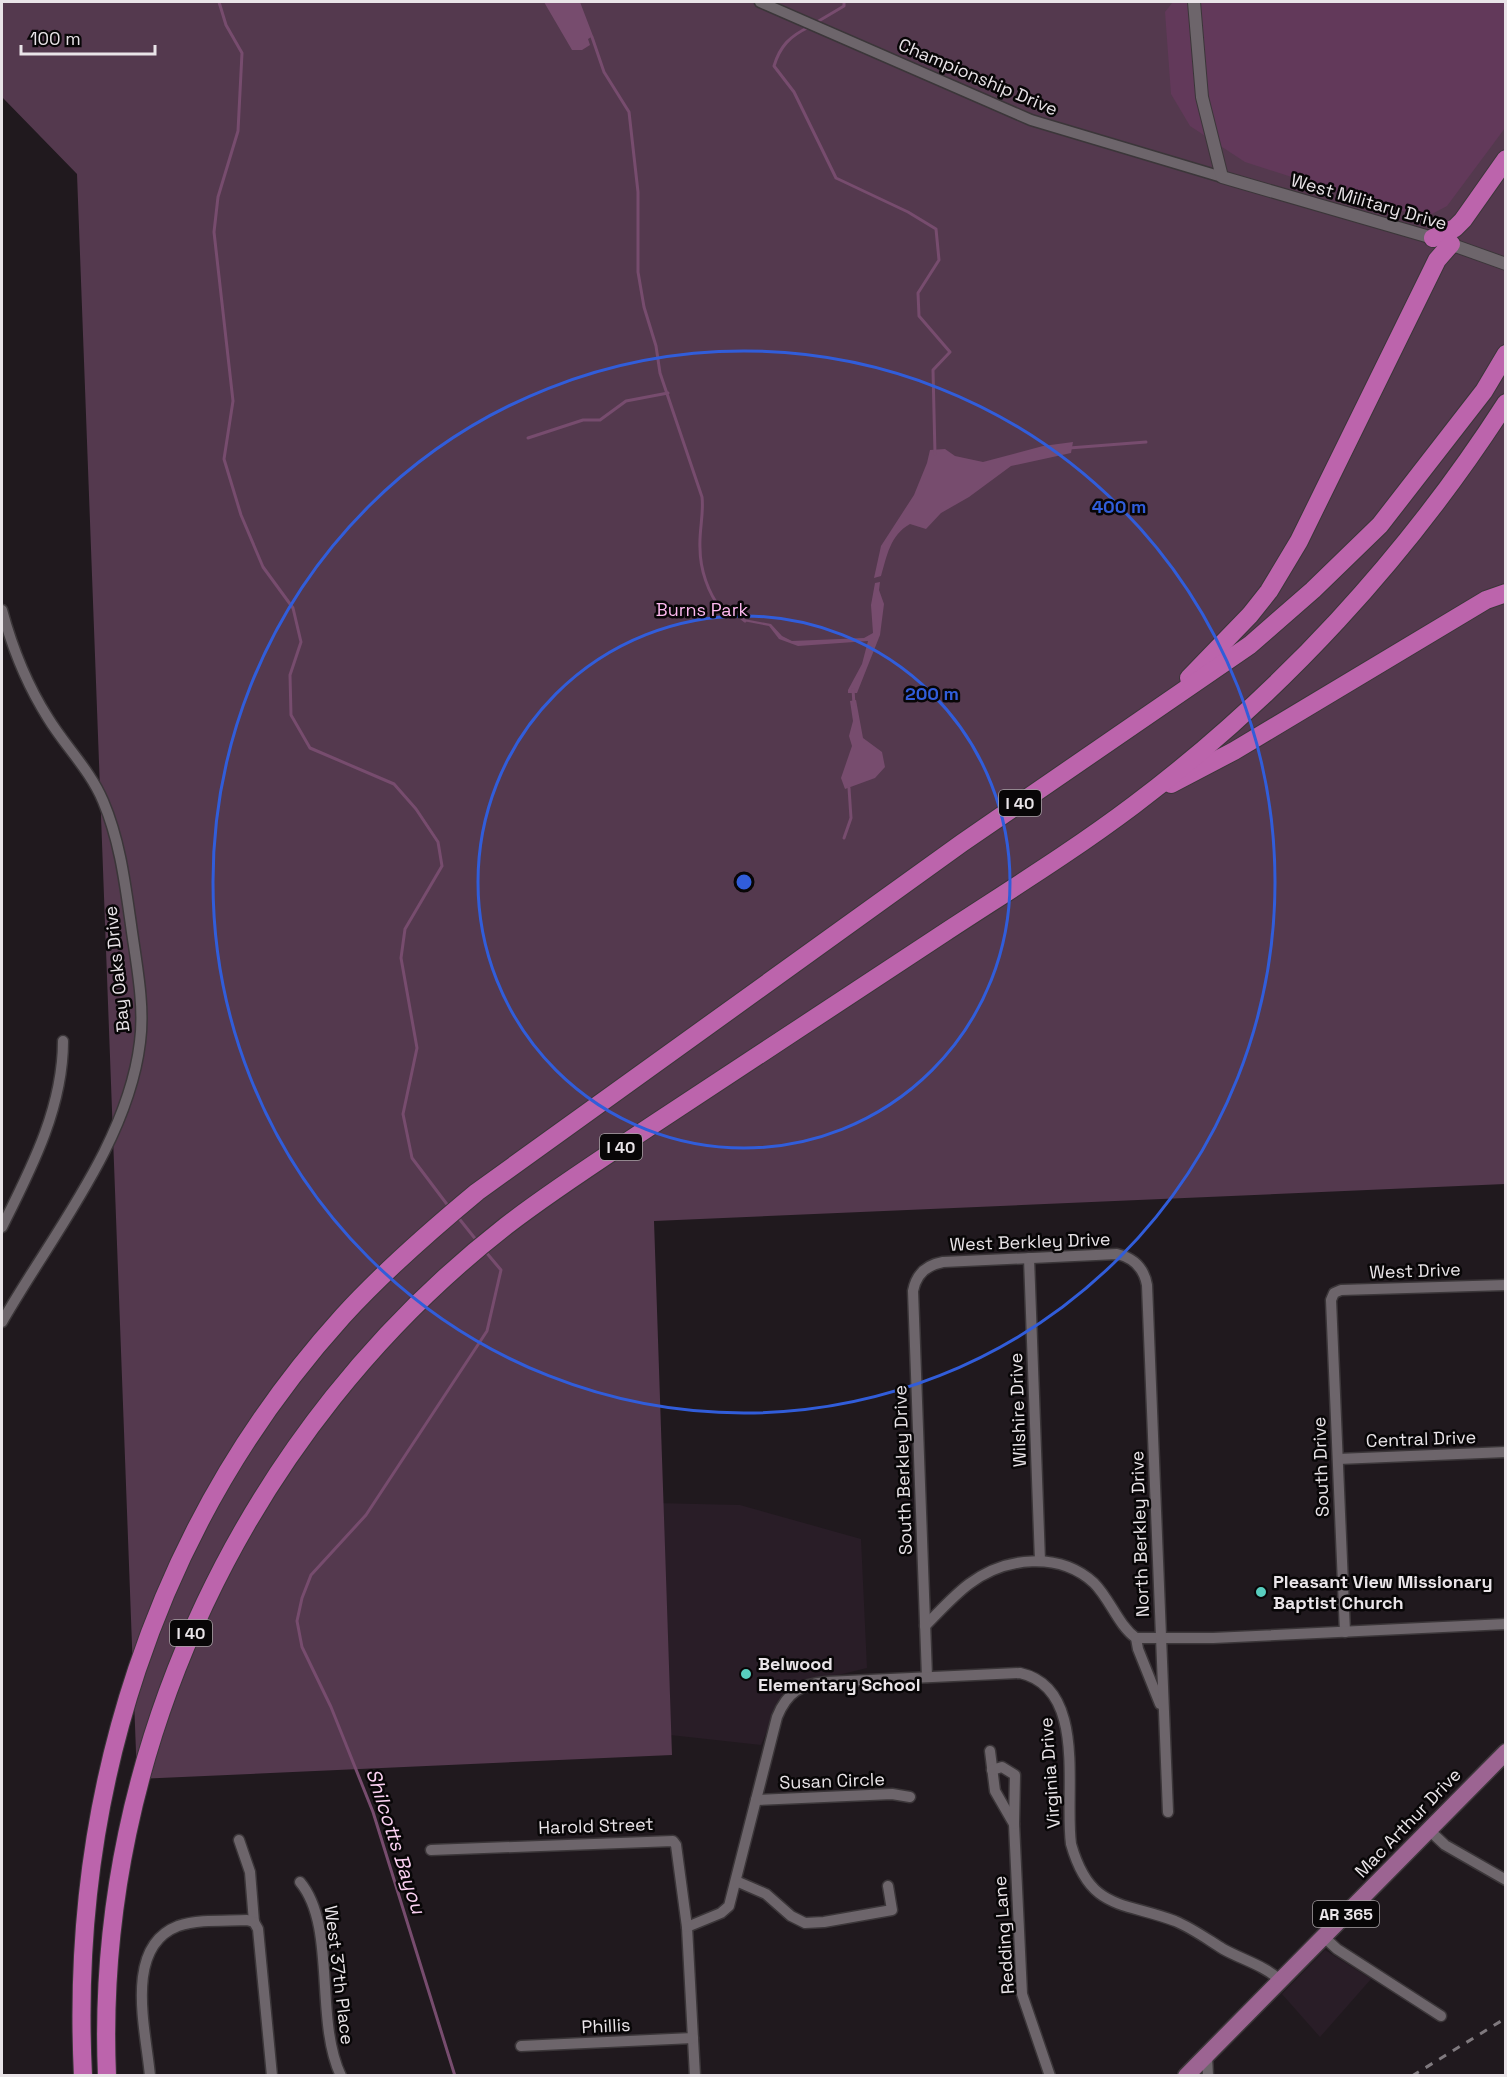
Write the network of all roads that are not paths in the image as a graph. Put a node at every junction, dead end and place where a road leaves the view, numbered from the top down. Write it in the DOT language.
graph roads {
  1 [pos="760,2"];
  2 [pos="1194,2"];
  3 [pos="1506,159"];
  4 [pos="1222,177"];
  5 [pos="1463,220"];
  6 [pos="1428,237"];
  7 [pos="1458,246"];
  8 [pos="1506,264"];
  9 [pos="1434,267"];
  10 [pos="1506,354"];
  11 [pos="1506,403"];
  12 [pos="1506,593"];
  13 [pos="2,610"];
  14 [pos="1167,702"];
  15 [pos="1138,802"];
  16 [pos="63,1041"];
  17 [pos="2,1227"];
  18 [pos="1029,1258"];
  19 [pos="1133,1260"];
  20 [pos="928,1267"];
  21 [pos="1506,1285"];
  22 [pos="1331,1300"];
  23 [pos="2,1322"];
  24 [pos="1506,1452"];
  25 [pos="1338,1459"];
  26 [pos="1040,1561"];
  27 [pos="1506,1624"];
  28 [pos="925,1626"];
  29 [pos="1345,1632"];
  30 [pos="1136,1638"];
  31 [pos="1160,1639"];
  32 [pos="927,1677"];
  33 [pos="1164,1717"];
  34 [pos="990,1751"];
  35 [pos="1506,1752"];
  36 [pos="992,1770"];
  37 [pos="910,1797"];
  38 [pos="756,1800"];
  39 [pos="1168,1812"];
  40 [pos="1014,1824"];
  41 [pos="1429,1830"];
  42 [pos="239,1840"];
  43 [pos="431,1850"];
  44 [pos="1506,1880"];
  45 [pos="736,1881"];
  46 [pos="300,1882"];
  47 [pos="888,1886"];
  48 [pos="255,1922"];
  49 [pos="687,1927"];
  50 [pos="1324,1937"];
  51 [pos="1280,1980"];
  52 [pos="1441,2016"];
  53 [pos="693,2038"];
  54 [pos="520,2046"];
  55 [pos="1197,2074"];
  56 [pos="83,2076"];
  57 [pos="107,2076"];
  58 [pos="150,2076"];
  59 [pos="272,2076"];
  60 [pos="341,2076"];
  61 [pos="695,2076"];
  62 [pos="1050,2076"];
  1 -- 4 [label="street, Championship Drive"];
  2 -- 4 [label="street"];
  3 -- 5 [label="highway"];
  4 -- 6 [label="street, West Military Drive"];
  5 -- 6 [label="highway"];
  5 -- 7 [label="highway"];
  6 -- 7 [label="street, West Military Drive"];
  6 -- 9 [label="highway"];
  7 -- 8 [label="street, West Military Drive"];
  7 -- 9 [label="highway"];
  9 -- 14 [label="highway"];
  10 -- 14 [label="highway, I 40"];
  11 -- 15 [label="highway, I 40"];
  12 -- 15 [label="highway"];
  13 -- 23 [label="street, Bay Oaks Drive"];
  14 -- 56 [label="highway, I 40"];
  15 -- 57 [label="highway, I 40"];
  16 -- 17 [label="street"];
  18 -- 19 [label="street, West Berkley Drive"];
  18 -- 20 [label="street, West Berkley Drive"];
  18 -- 26 [label="street, Wilshire Drive"];
  19 -- 31 [label="street, North Berkley Drive"];
  20 -- 28 [label="street, South Berkley Drive"];
  21 -- 22 [label="street, West Drive"];
  22 -- 25 [label="street, South Drive"];
  24 -- 25 [label="street, Central Drive"];
  25 -- 29 [label="street, South Drive"];
  26 -- 28 [label="street"];
  26 -- 30 [label="street"];
  27 -- 29 [label="street"];
  28 -- 32 [label="street, South Berkley Drive"];
  29 -- 31 [label="street"];
  30 -- 31 [label="street"];
  30 -- 33 [label="street"];
  31 -- 33 [label="street, North Berkley Drive"];
  32 -- 38 [label="street, Virginia Drive"];
  32 -- 51 [label="street, Virginia Drive"];
  33 -- 39 [label="street, North Berkley Drive"];
  34 -- 36 [label="street, Redding Lane"];
  35 -- 41 [label="main road, Mac Arthur Drive / AR 365"];
  36 -- 40 [label="street, Redding Lane"];
  36 -- 40 [label="street, Redding Lane"];
  37 -- 38 [label="street, Susan Circle"];
  38 -- 45 [label="street, Virginia Drive"];
  40 -- 62 [label="street, Redding Lane"];
  41 -- 44 [label="street"];
  41 -- 50 [label="main road, Mac Arthur Drive / AR 365"];
  42 -- 48 [label="street"];
  43 -- 49 [label="street, Harold Street"];
  45 -- 47 [label="street"];
  45 -- 49 [label="street, Virginia Drive"];
  46 -- 60 [label="street, West 37th Place"];
  48 -- 58 [label="street"];
  48 -- 59 [label="street"];
  49 -- 53 [label="street"];
  50 -- 51 [label="main road, Mac Arthur Drive / AR 365"];
  50 -- 52 [label="street"];
  51 -- 55 [label="main road, Mac Arthur Drive / AR 365"];
  53 -- 54 [label="street, Phillis"];
  53 -- 61 [label="street"];
}
